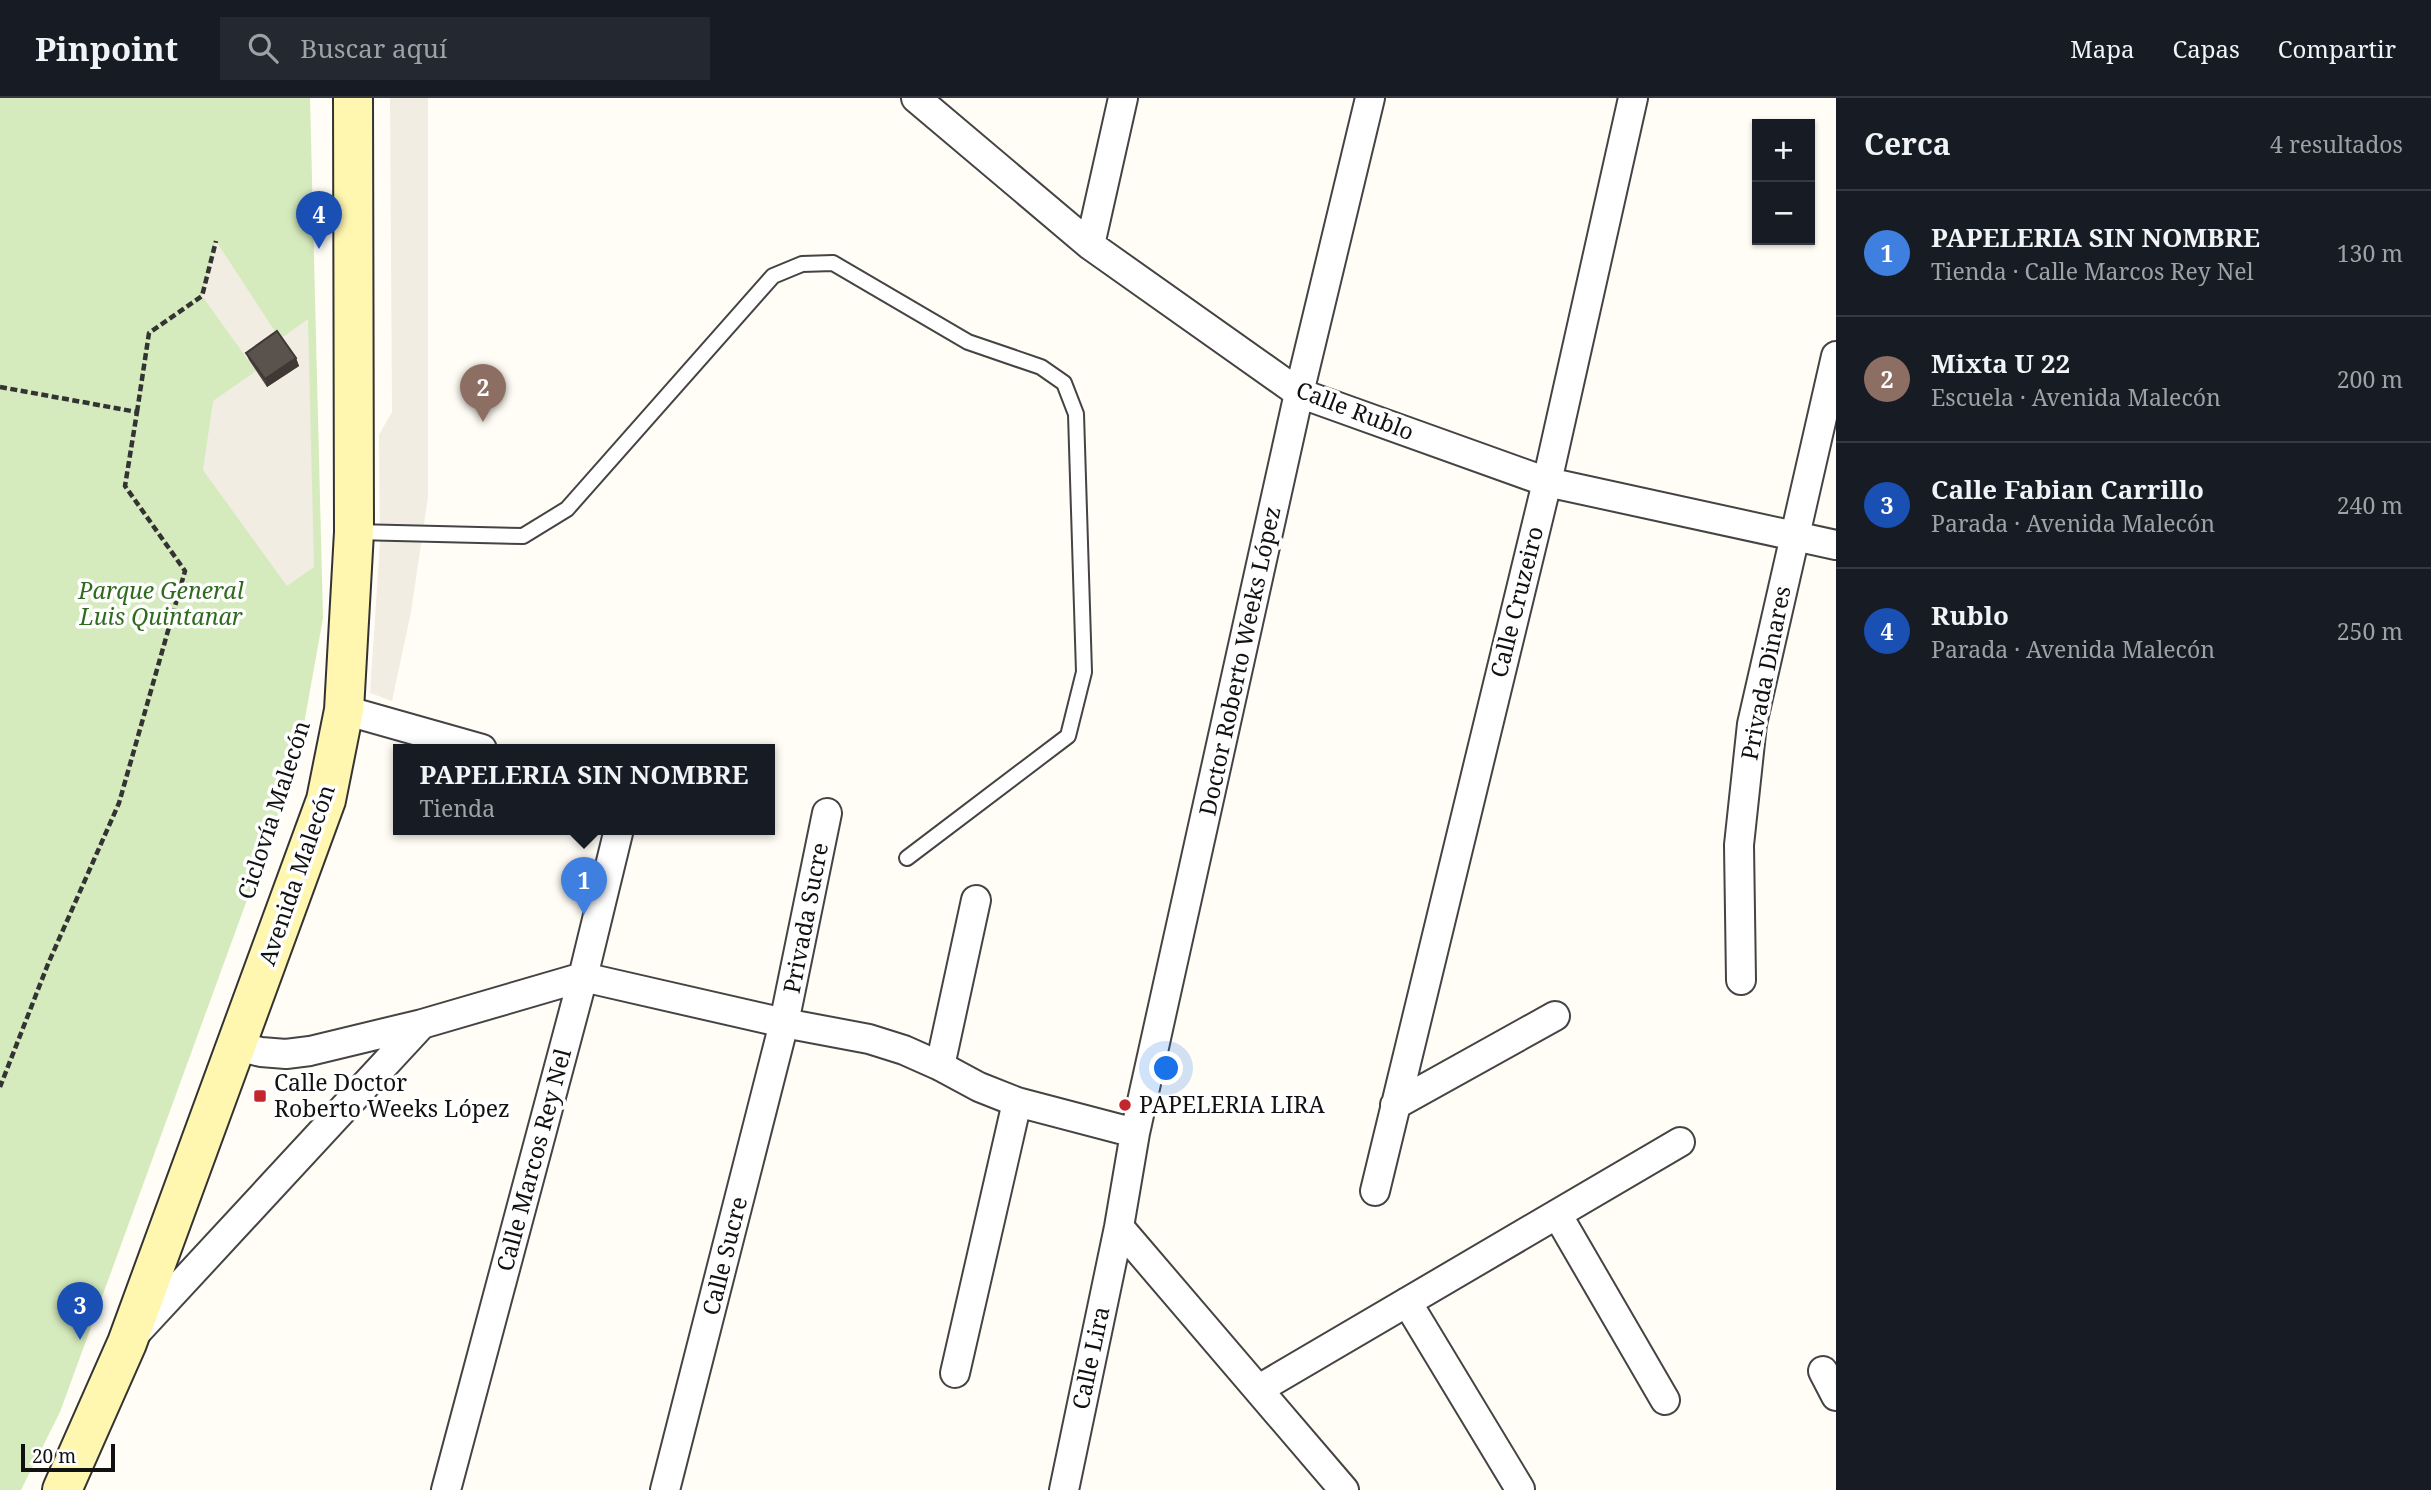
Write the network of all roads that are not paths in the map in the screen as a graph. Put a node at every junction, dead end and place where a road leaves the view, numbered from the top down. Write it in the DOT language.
graph roads {
  1 [pos="353,98"];
  2 [pos="916,98"];
  3 [pos="1123,98"];
  4 [pos="1370,98"];
  5 [pos="1633,98"];
  6 [pos="1090,245"];
  7 [pos="1836,356"];
  8 [pos="1299,393"];
  9 [pos="1546,482"];
  10 [pos="354,532"];
  11 [pos="1795,536"];
  12 [pos="1836,545"];
  13 [pos="344,710"];
  14 [pos="464,744"];
  15 [pos="827,813"];
  16 [pos="618,835"];
  17 [pos="907,858"];
  18 [pos="976,900"];
  19 [pos="583,977"];
  20 [pos="1741,980"];
  21 [pos="1555,1016"];
  22 [pos="785,1023"];
  23 [pos="422,1024"];
  24 [pos="237,1046"];
  25 [pos="940,1066"];
  26 [pos="1017,1102"];
  27 [pos="1395,1104"];
  28 [pos="1135,1133"];
  29 [pos="1680,1142"];
  30 [pos="1375,1191"];
  31 [pos="1557,1214"];
  32 [pos="1119,1227"];
  33 [pos="1407,1302"];
  34 [pos="127,1343"];
  35 [pos="1823,1370"];
  36 [pos="955,1373"];
  37 [pos="1259,1389"];
  38 [pos="1836,1396"];
  39 [pos="1665,1400"];
  40 [pos="1520,1489"];
  41 [pos="62,1490"];
  42 [pos="446,1490"];
  43 [pos="665,1490"];
  44 [pos="1064,1490"];
  45 [pos="1344,1490"];
  1 -- 10 [label="main road, Avenida Malecón"];
  2 -- 6 [label="street, Calle Rublo"];
  3 -- 6 [label="street"];
  4 -- 8 [label="street, Doctor Roberto Weeks López"];
  5 -- 9 [label="street, Calle Cruzeiro"];
  6 -- 8 [label="street, Calle Rublo"];
  7 -- 11 [label="street, Privada Dinares"];
  8 -- 9 [label="street, Calle Rublo"];
  8 -- 28 [label="street, Doctor Roberto Weeks López"];
  9 -- 11 [label="street, Calle Rublo"];
  9 -- 27 [label="street, Calle Cruzeiro"];
  10 -- 13 [label="main road, Avenida Malecón"];
  10 -- 17 [label="lane"];
  11 -- 12 [label="street, Calle Rublo"];
  11 -- 20 [label="street, Privada Dinares"];
  13 -- 14 [label="street"];
  13 -- 24 [label="main road, Avenida Malecón"];
  15 -- 22 [label="street, Privada Sucre"];
  16 -- 19 [label="street, Calle Marcos Rey Nel"];
  18 -- 25 [label="street"];
  19 -- 22 [label="street"];
  19 -- 23 [label="street"];
  19 -- 42 [label="street, Calle Marcos Rey Nel"];
  21 -- 27 [label="street"];
  22 -- 25 [label="street"];
  22 -- 43 [label="street, Calle Sucre"];
  23 -- 24 [label="street"];
  23 -- 34 [label="street"];
  24 -- 34 [label="main road, Avenida Malecón"];
  25 -- 26 [label="street"];
  26 -- 28 [label="street"];
  26 -- 36 [label="street"];
  27 -- 30 [label="street, Calle Cruzeiro"];
  28 -- 32 [label="street, Doctor Roberto Weeks López"];
  29 -- 31 [label="street"];
  31 -- 33 [label="street"];
  31 -- 39 [label="street"];
  32 -- 37 [label="street"];
  32 -- 44 [label="street, Calle Lira"];
  33 -- 37 [label="street"];
  33 -- 40 [label="street"];
  34 -- 41 [label="main road, Avenida Malecón"];
  35 -- 38 [label="street"];
  37 -- 45 [label="street"];
}
